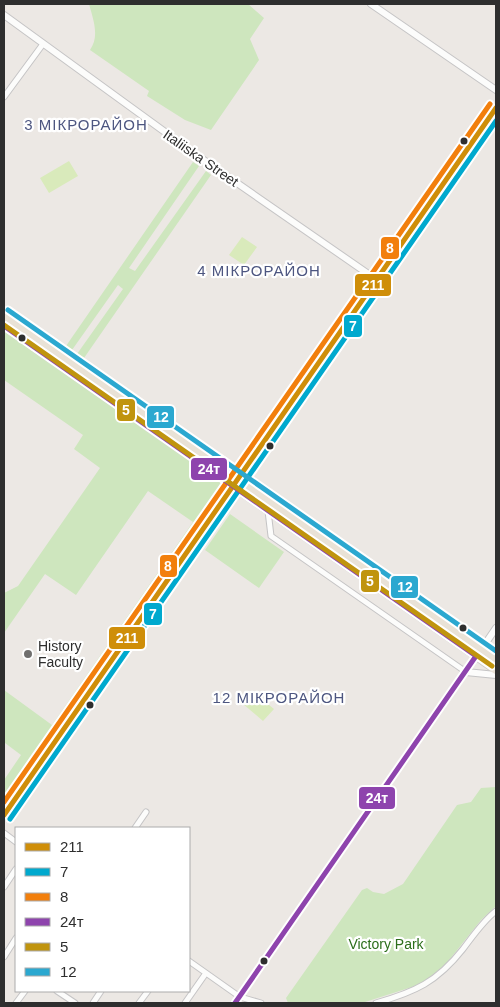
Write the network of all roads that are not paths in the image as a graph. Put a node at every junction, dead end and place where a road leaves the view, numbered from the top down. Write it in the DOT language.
graph roads {
  1 [pos="371,4"];
  2 [pos="4,14"];
  3 [pos="43,44"];
  4 [pos="496,90"];
  5 [pos="4,97"];
  6 [pos="496,108"];
  7 [pos="377,280"];
  8 [pos="4,316"];
  9 [pos="4,326"];
  10 [pos="236,483"];
  11 [pos="268,511"];
  12 [pos="496,628"];
  13 [pos="479,653"];
  14 [pos="496,660"];
  15 [pos="496,670"];
  16 [pos="466,672"];
  17 [pos="496,675"];
  18 [pos="146,812"];
  19 [pos="4,815"];
  20 [pos="136,827"];
  21 [pos="4,833"];
  22 [pos="15,841"];
  23 [pos="15,871"];
  24 [pos="4,887"];
  25 [pos="496,911"];
  26 [pos="15,940"];
  27 [pos="4,957"];
  28 [pos="190,962"];
  29 [pos="206,973"];
  30 [pos="23,992"];
  31 [pos="58,992"];
  32 [pos="100,992"];
  33 [pos="147,992"];
  34 [pos="240,996"];
  35 [pos="16,1003"];
  36 [pos="75,1003"];
  37 [pos="93,1003"];
  38 [pos="139,1003"];
  39 [pos="185,1003"];
  40 [pos="235,1003"];
  41 [pos="261,1003"];
  42 [pos="376,1003"];
  1 -- 4 [label="street"];
  2 -- 3 [label="street, Italiiska Street"];
  3 -- 5 [label="street"];
  3 -- 7 [label="street, Italiiska Street"];
  6 -- 7 [label="main road"];
  7 -- 10 [label="main road"];
  8 -- 10 [label="highway"];
  9 -- 10 [label="highway"];
  10 -- 11 [label="highway"];
  10 -- 13 [label="highway"];
  10 -- 19 [label="main road"];
  11 -- 13 [label="highway"];
  11 -- 16 [label="street"];
  12 -- 13 [label="street"];
  13 -- 14 [label="highway"];
  13 -- 15 [label="highway"];
  13 -- 16 [label="street"];
  16 -- 17 [label="street"];
  16 -- 34 [label="street"];
  18 -- 20 [label="street"];
  21 -- 22 [label="street"];
  23 -- 24 [label="street"];
  25 -- 42 [label="street"];
  26 -- 27 [label="street"];
  28 -- 29 [label="street"];
  29 -- 34 [label="street"];
  29 -- 39 [label="street"];
  30 -- 35 [label="street"];
  31 -- 36 [label="street"];
  32 -- 37 [label="street"];
  33 -- 38 [label="street"];
  34 -- 40 [label="street"];
  34 -- 41 [label="street"];
}
